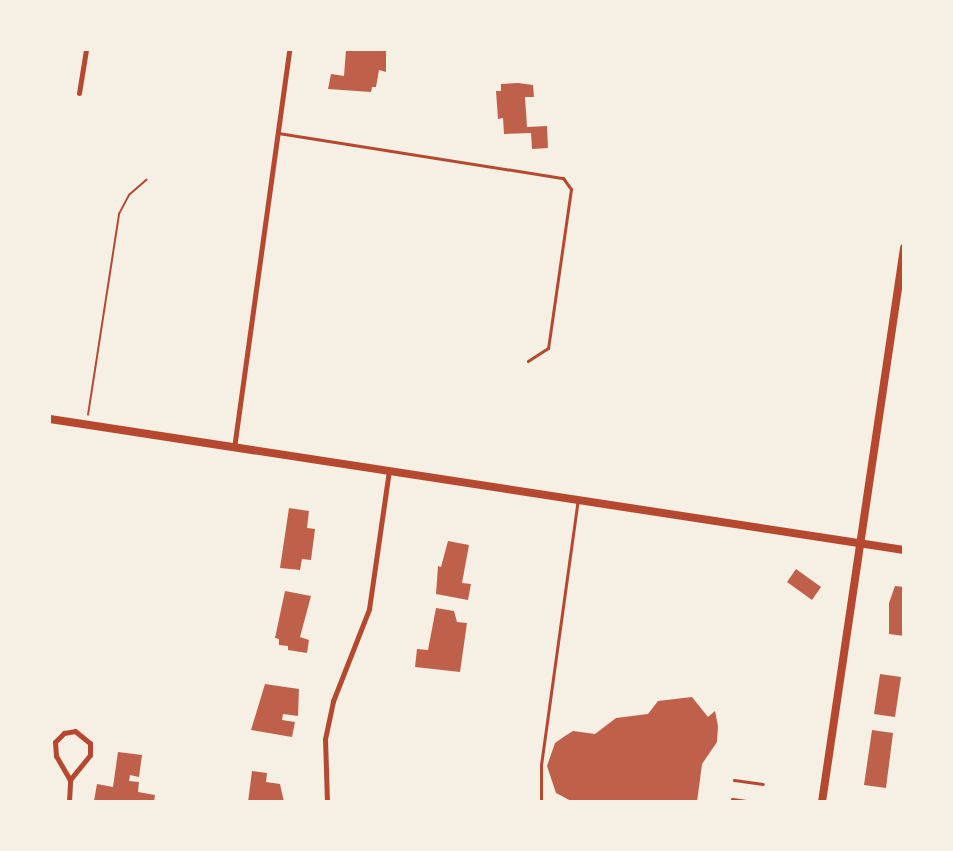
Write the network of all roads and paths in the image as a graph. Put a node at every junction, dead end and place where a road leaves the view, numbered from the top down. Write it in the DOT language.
graph roads {
  1 [pos="86,50"];
  2 [pos="289,50"];
  3 [pos="79,93"];
  4 [pos="278,133"];
  5 [pos="146,180"];
  6 [pos="903,248"];
  7 [pos="528,361"];
  8 [pos="50,419"];
  9 [pos="87,425"];
  10 [pos="234,448"];
  11 [pos="389,471"];
  12 [pos="578,500"];
  13 [pos="859,544"];
  14 [pos="903,550"];
  15 [pos="70,780"];
  16 [pos="734,780"];
  17 [pos="763,784"];
  18 [pos="732,799"];
  19 [pos="69,801"];
  20 [pos="327,801"];
  21 [pos="541,801"];
  22 [pos="754,801"];
  23 [pos="825,801"];
  1 -- 3 [label="street"];
  2 -- 4 [label="street"];
  4 -- 7 [label="lane"];
  4 -- 10 [label="street"];
  5 -- 9 [label="path"];
  6 -- 13 [label="main road"];
  8 -- 9 [label="main road"];
  9 -- 10 [label="main road"];
  10 -- 11 [label="main road"];
  11 -- 12 [label="main road"];
  11 -- 20 [label="street"];
  12 -- 13 [label="main road"];
  12 -- 21 [label="lane"];
  13 -- 14 [label="main road"];
  13 -- 23 [label="main road"];
  15 -- 15 [label="street"];
  15 -- 19 [label="street"];
  16 -- 17 [label="lane"];
  18 -- 22 [label="lane"];
}
